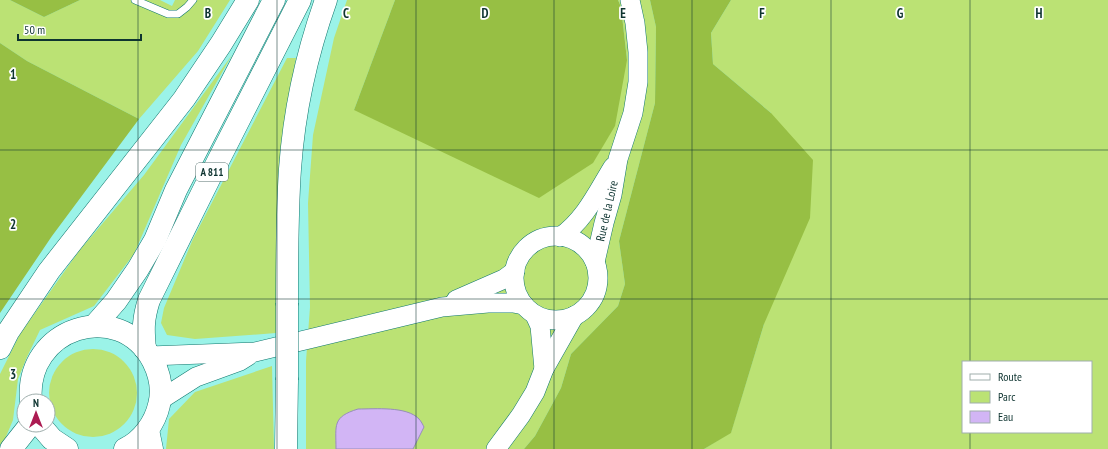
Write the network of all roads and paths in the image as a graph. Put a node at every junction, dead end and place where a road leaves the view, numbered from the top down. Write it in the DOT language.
graph roads {
  1 [pos="135,0"];
  2 [pos="192,0"];
  3 [pos="248,0"];
  4 [pos="274,0"];
  5 [pos="300,0"];
  6 [pos="326,0"];
  7 [pos="630,0"];
  8 [pos="618,159"];
  9 [pos="560,236"];
  10 [pos="595,262"];
  11 [pos="515,270"];
  12 [pos="442,307"];
  13 [pos="529,310"];
  14 [pos="574,316"];
  15 [pos="94,326"];
  16 [pos="0,348"];
  17 [pos="148,352"];
  18 [pos="255,352"];
  19 [pos="542,375"];
  20 [pos="31,393"];
  21 [pos="160,400"];
  22 [pos="24,433"];
  23 [pos="47,433"];
  24 [pos="150,439"];
  25 [pos="11,449"];
  26 [pos="66,449"];
  27 [pos="125,449"];
  28 [pos="286,449"];
  29 [pos="496,449"];
  1 -- 2 [label="lane"];
  3 -- 16 [label="main road"];
  4 -- 15 [label="main road, A 811"];
  5 -- 17 [label="main road, A 811"];
  6 -- 28 [label="main road, bridge"];
  7 -- 8 [label="street, Rue de la Loire"];
  8 -- 9 [label="street, Rue de la Loire"];
  8 -- 10 [label="street, Rue de la Loire"];
  9 -- 10 [label="street"];
  9 -- 11 [label="street"];
  10 -- 14 [label="street"];
  11 -- 12 [label="street"];
  11 -- 13 [label="street"];
  12 -- 13 [label="street"];
  12 -- 18 [label="street"];
  13 -- 14 [label="street"];
  13 -- 19 [label="street"];
  14 -- 19 [label="street"];
  15 -- 17 [label="main road"];
  15 -- 20 [label="main road"];
  17 -- 18 [label="street"];
  17 -- 21 [label="main road"];
  18 -- 21 [label="street"];
  19 -- 29 [label="street"];
  21 -- 24 [label="main road"];
  22 -- 25 [label="main road"];
  23 -- 26 [label="main road"];
  24 -- 27 [label="main road"];
}
